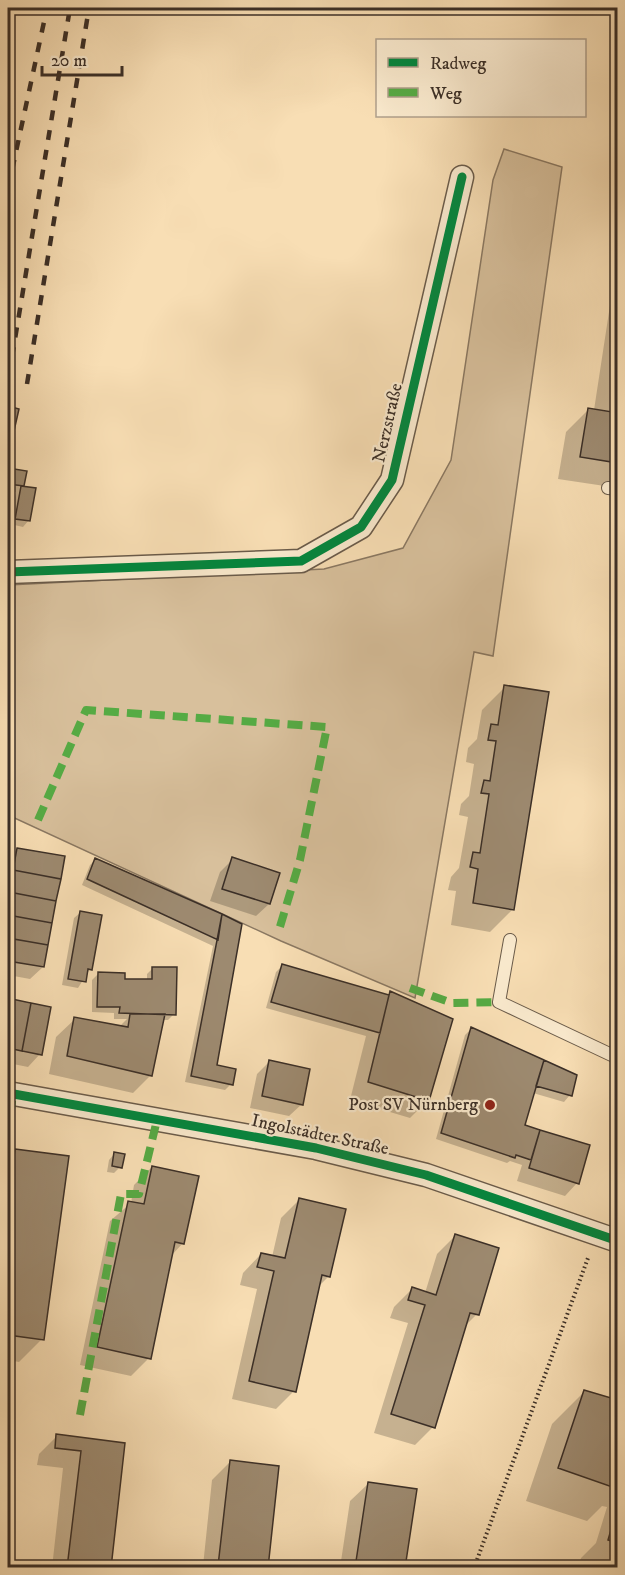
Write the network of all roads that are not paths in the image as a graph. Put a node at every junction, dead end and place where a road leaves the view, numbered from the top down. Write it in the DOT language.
graph roads {
  1 [pos="462,177"];
  2 [pos="8,572"];
  3 [pos="510,940"];
  4 [pos="618,1058"];
  5 [pos="8,1093"];
  6 [pos="618,1241"];
  1 -- 2 [label="street, Nerzstraße"];
  3 -- 4 [label="lane"];
  5 -- 6 [label="street, Ingolstädter Straße"];
}
